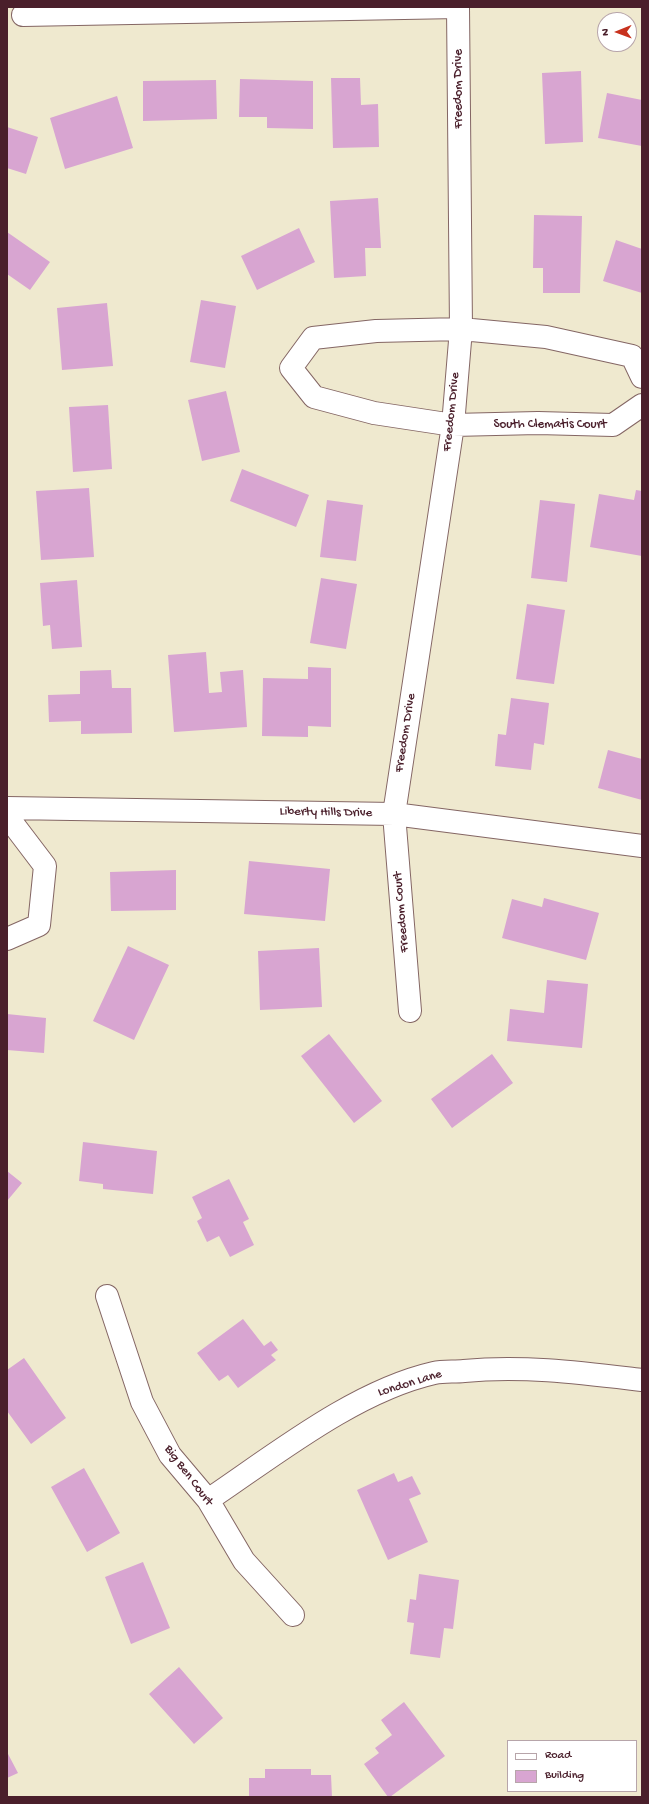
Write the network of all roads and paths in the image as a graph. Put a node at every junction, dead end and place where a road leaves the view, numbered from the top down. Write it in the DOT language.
graph roads {
  1 [pos="458,7"];
  2 [pos="23,15"];
  3 [pos="461,329"];
  4 [pos="642,377"];
  5 [pos="642,405"];
  6 [pos="452,425"];
  7 [pos="7,808"];
  8 [pos="394,814"];
  9 [pos="7,816"];
  10 [pos="642,846"];
  11 [pos="7,939"];
  12 [pos="410,1011"];
  13 [pos="107,1296"];
  14 [pos="642,1380"];
  15 [pos="208,1500"];
  16 [pos="293,1615"];
  1 -- 2 [label="street"];
  1 -- 3 [label="street, Freedom Drive"];
  3 -- 4 [label="street"];
  3 -- 6 [label="street, Freedom Drive"];
  3 -- 6 [label="street, South Clematis Court"];
  5 -- 6 [label="street, South Clematis Court"];
  6 -- 8 [label="street, Freedom Drive"];
  7 -- 8 [label="street, Liberty Hills Drive"];
  8 -- 10 [label="street, Liberty Hills Drive"];
  8 -- 12 [label="street, Freedom Court"];
  9 -- 11 [label="street"];
  13 -- 15 [label="street, Big Ben Court"];
  14 -- 15 [label="street, London Lane"];
  15 -- 16 [label="street, Big Ben Court"];
}
